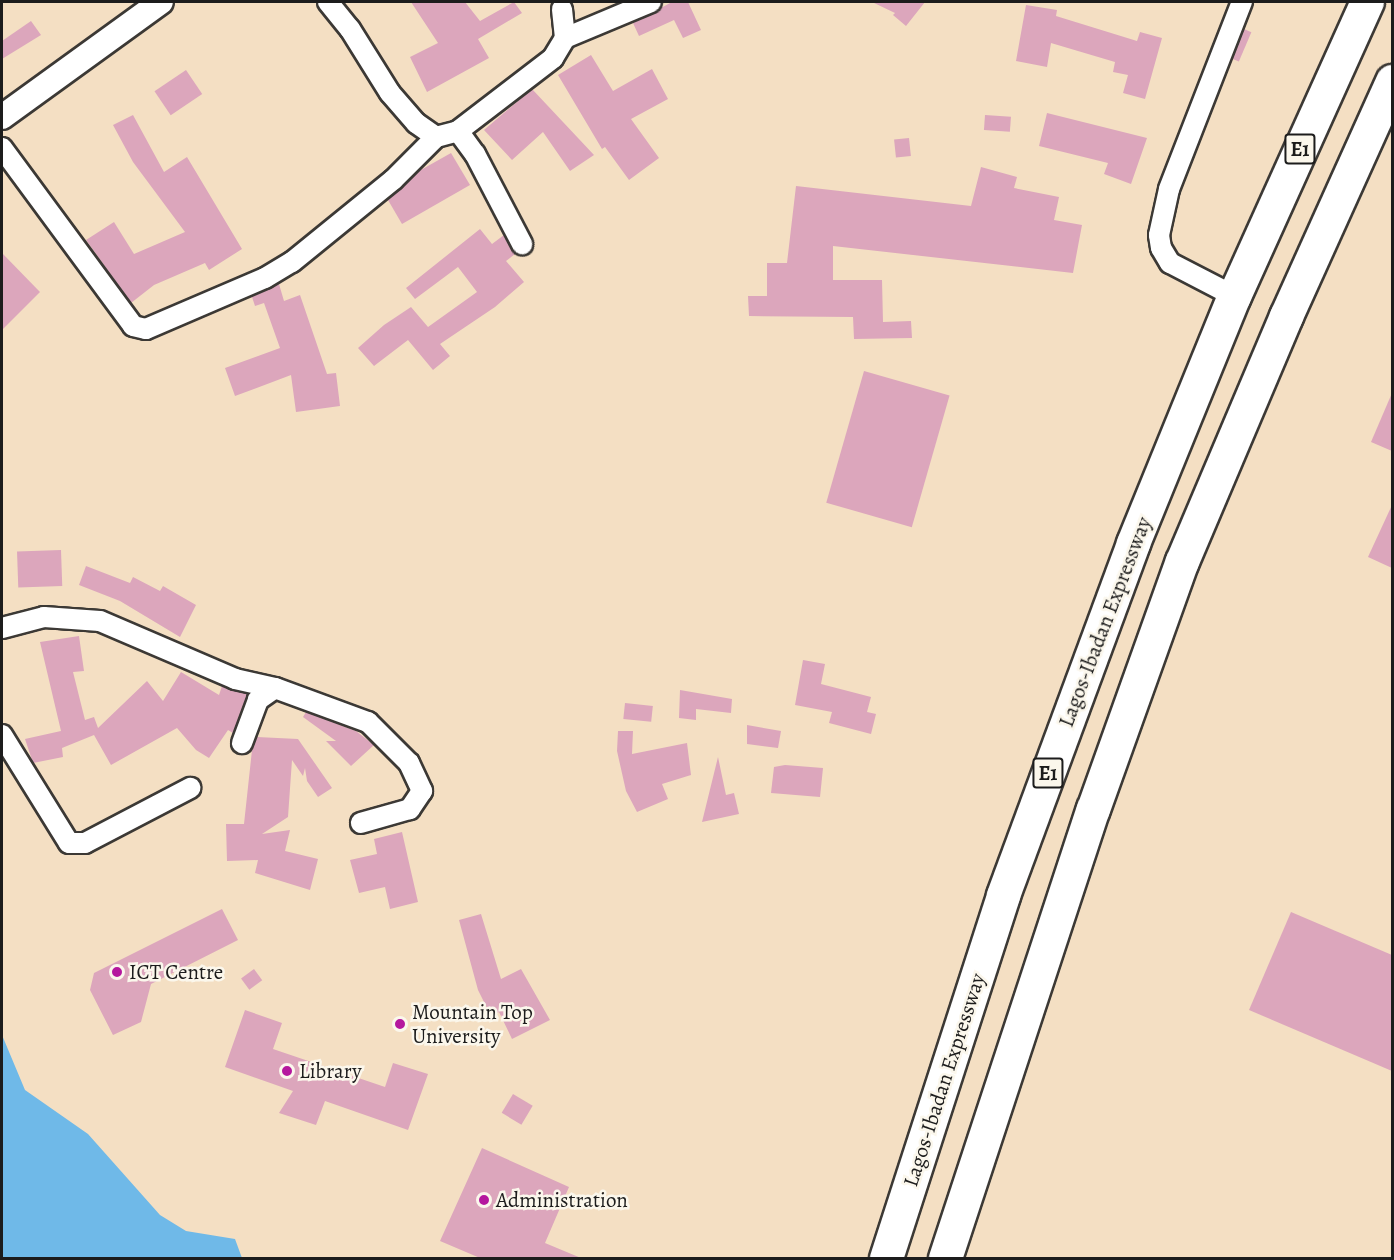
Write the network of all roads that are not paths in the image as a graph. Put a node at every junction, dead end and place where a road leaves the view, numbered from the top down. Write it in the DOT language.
graph roads {
  1 [pos="161,2"];
  2 [pos="328,2"];
  3 [pos="651,2"];
  4 [pos="1242,2"];
  5 [pos="1367,2"];
  6 [pos="562,9"];
  7 [pos="565,38"];
  8 [pos="1392,81"];
  9 [pos="2,117"];
  10 [pos="458,131"];
  11 [pos="436,137"];
  12 [pos="2,148"];
  13 [pos="522,244"];
  14 [pos="1234,296"];
  15 [pos="2,628"];
  16 [pos="275,688"];
  17 [pos="2,735"];
  18 [pos="242,743"];
  19 [pos="190,788"];
  20 [pos="361,823"];
  21 [pos="886,1258"];
  22 [pos="945,1258"];
  1 -- 9 [label="street"];
  2 -- 11 [label="street"];
  3 -- 7 [label="street"];
  4 -- 14 [label="street"];
  5 -- 14 [label="highway, Lagos-Ibadan Expressway / E1"];
  6 -- 7 [label="street"];
  7 -- 10 [label="street"];
  8 -- 22 [label="highway"];
  10 -- 11 [label="street"];
  10 -- 13 [label="street"];
  11 -- 12 [label="street"];
  14 -- 21 [label="highway, Lagos-Ibadan Expressway / E1"];
  15 -- 16 [label="street"];
  16 -- 18 [label="street"];
  16 -- 20 [label="street"];
  17 -- 19 [label="street"];
}
